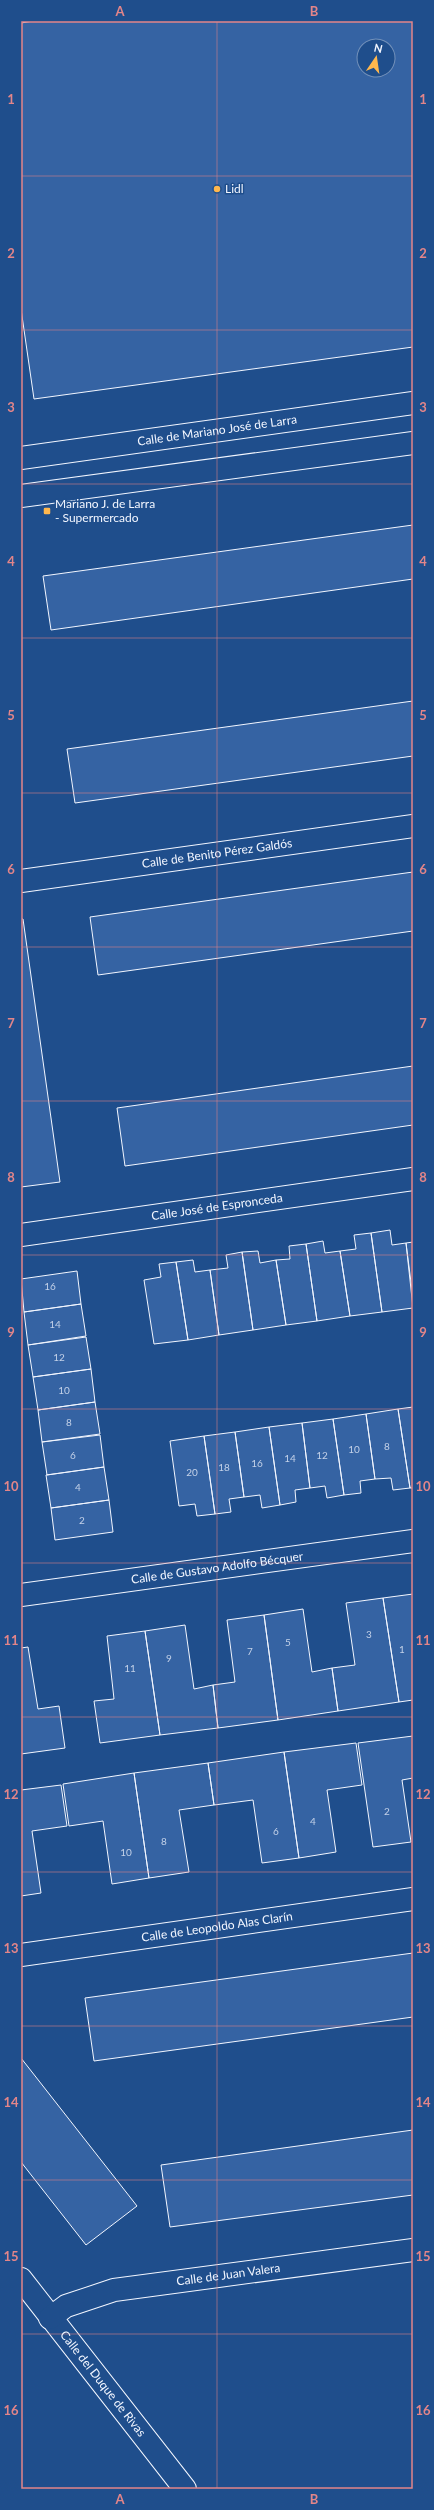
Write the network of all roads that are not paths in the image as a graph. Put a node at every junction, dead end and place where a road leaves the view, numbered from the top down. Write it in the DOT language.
graph roads {
  1 [pos="413,403"];
  2 [pos="413,443"];
  3 [pos="21,458"];
  4 [pos="21,496"];
  5 [pos="413,826"];
  6 [pos="21,881"];
  7 [pos="413,1179"];
  8 [pos="21,1235"];
  9 [pos="413,1541"];
  10 [pos="21,1595"];
  11 [pos="413,1899"];
  12 [pos="21,1955"];
  13 [pos="413,2250"];
  14 [pos="21,2279"];
  15 [pos="50,2318"];
  16 [pos="185,2489"];
  1 -- 3 [label="street, Calle de Mariano José de Larra"];
  2 -- 4 [label="street"];
  5 -- 6 [label="street, Calle de Benito Pérez Galdós"];
  7 -- 8 [label="street, Calle José de Espronceda"];
  9 -- 10 [label="street, Calle de Gustavo Adolfo Bécquer"];
  11 -- 12 [label="street, Calle de Leopoldo Alas Clarín"];
  13 -- 15 [label="street, Calle de Juan Valera"];
  14 -- 15 [label="street, Calle del Duque de Rivas"];
  15 -- 16 [label="street, Calle del Duque de Rivas"];
}
